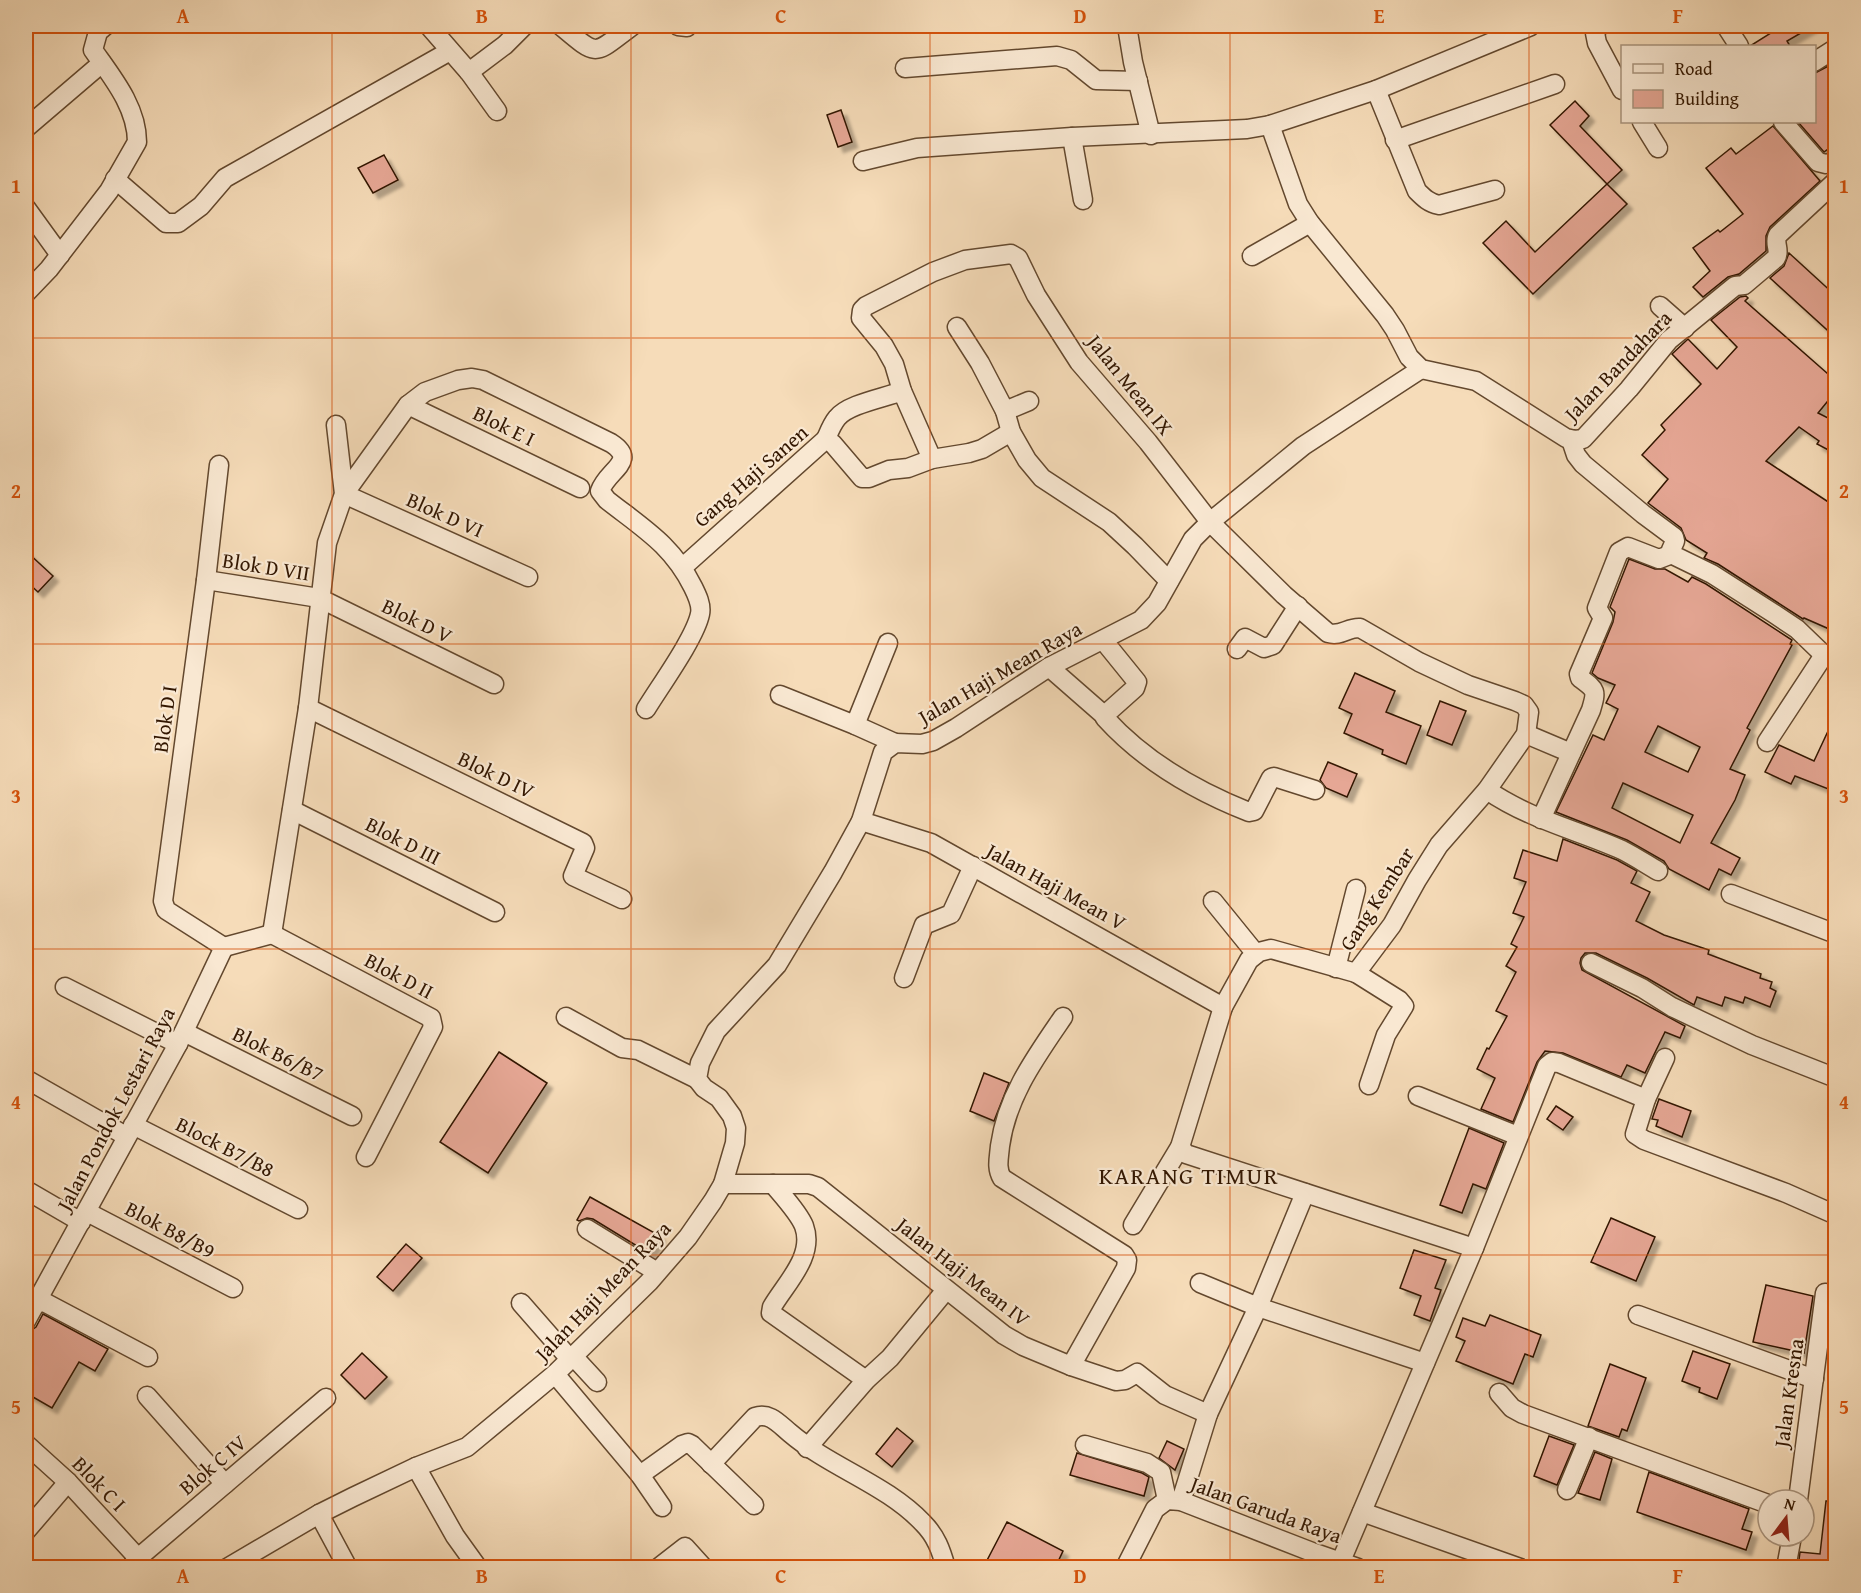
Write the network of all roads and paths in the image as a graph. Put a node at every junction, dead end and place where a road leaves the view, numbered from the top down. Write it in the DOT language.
graph roads {
  1 [pos="105,26"];
  2 [pos="429,26"];
  3 [pos="524,26"];
  4 [pos="561,26"];
  5 [pos="632,26"];
  6 [pos="1127,26"];
  7 [pos="1531,26"];
  8 [pos="1599,26"];
  9 [pos="1726,26"];
  10 [pos="1738,45"];
  11 [pos="1836,48"];
  12 [pos="450,51"];
  13 [pos="1816,61"];
  14 [pos="102,63"];
  15 [pos="905,68"];
  16 [pos="469,72"];
  17 [pos="1138,81"];
  18 [pos="1555,84"];
  19 [pos="1621,86"];
  20 [pos="1376,90"];
  21 [pos="497,111"];
  22 [pos="1643,123"];
  23 [pos="1784,123"];
  24 [pos="1270,125"];
  25 [pos="26,128"];
  26 [pos="1151,135"];
  27 [pos="1072,137"];
  28 [pos="1395,140"];
  29 [pos="1658,148"];
  30 [pos="863,161"];
  31 [pos="1836,161"];
  32 [pos="115,179"];
  33 [pos="1836,181"];
  34 [pos="1495,190"];
  35 [pos="1083,201"];
  36 [pos="26,208"];
  37 [pos="1310,223"];
  38 [pos="60,255"];
  39 [pos="1252,256"];
  40 [pos="28,286"];
  41 [pos="1660,306"];
  42 [pos="957,327"];
  43 [pos="1684,328"];
  44 [pos="1421,369"];
  45 [pos="902,391"];
  46 [pos="1029,401"];
  47 [pos="408,405"];
  48 [pos="1005,411"];
  49 [pos="336,425"];
  50 [pos="1011,432"];
  51 [pos="826,439"];
  52 [pos="1571,440"];
  53 [pos="933,459"];
  54 [pos="219,465"];
  55 [pos="580,488"];
  56 [pos="344,494"];
  57 [pos="1215,527"];
  58 [pos="1672,554"];
  59 [pos="683,567"];
  60 [pos="528,577"];
  61 [pos="206,580"];
  62 [pos="1168,581"];
  63 [pos="319,598"];
  64 [pos="1298,606"];
  65 [pos="1103,640"];
  66 [pos="888,643"];
  67 [pos="1237,649"];
  68 [pos="1830,654"];
  69 [pos="1049,667"];
  70 [pos="494,684"];
  71 [pos="780,695"];
  72 [pos="308,708"];
  73 [pos="646,709"];
  74 [pos="1529,712"];
  75 [pos="1105,716"];
  76 [pos="855,725"];
  77 [pos="1526,734"];
  78 [pos="1767,742"];
  79 [pos="895,743"];
  80 [pos="1571,753"];
  81 [pos="1315,790"];
  82 [pos="1487,790"];
  83 [pos="292,810"];
  84 [pos="1541,819"];
  85 [pos="861,821"];
  86 [pos="973,866"];
  87 [pos="1658,871"];
  88 [pos="1356,889"];
  89 [pos="1731,894"];
  90 [pos="622,899"];
  91 [pos="1213,901"];
  92 [pos="495,912"];
  93 [pos="272,934"];
  94 [pos="1836,934"];
  95 [pos="224,947"];
  96 [pos="1256,954"];
  97 [pos="1591,963"];
  98 [pos="1336,968"];
  99 [pos="1356,973"];
  100 [pos="904,978"];
  101 [pos="65,987"];
  102 [pos="1223,1007"];
  103 [pos="566,1017"];
  104 [pos="1063,1017"];
  105 [pos="181,1038"];
  106 [pos="1665,1058"];
  107 [pos="1836,1078"];
  108 [pos="26,1079"];
  109 [pos="697,1079"];
  110 [pos="1369,1085"];
  111 [pos="1418,1095"];
  112 [pos="1646,1099"];
  113 [pos="352,1116"];
  114 [pos="129,1131"];
  115 [pos="1518,1136"];
  116 [pos="1180,1147"];
  117 [pos="366,1157"];
  118 [pos="723,1184"];
  119 [pos="773,1184"];
  120 [pos="26,1190"];
  121 [pos="1305,1193"];
  122 [pos="297,1209"];
  123 [pos="1836,1215"];
  124 [pos="84,1217"];
  125 [pos="1133,1225"];
  126 [pos="587,1229"];
  127 [pos="1474,1248"];
  128 [pos="657,1272"];
  129 [pos="1200,1282"];
  130 [pos="233,1288"];
  131 [pos="946,1290"];
  132 [pos="1825,1293"];
  133 [pos="30,1302"];
  134 [pos="521,1304"];
  135 [pos="1258,1307"];
  136 [pos="1638,1315"];
  137 [pos="26,1321"];
  138 [pos="148,1358"];
  139 [pos="571,1358"];
  140 [pos="1425,1363"];
  141 [pos="1071,1366"];
  142 [pos="555,1374"];
  143 [pos="1814,1379"];
  144 [pos="866,1380"];
  145 [pos="597,1382"];
  146 [pos="1499,1393"];
  147 [pos="147,1396"];
  148 [pos="326,1398"];
  149 [pos="1208,1414"];
  150 [pos="1589,1437"];
  151 [pos="26,1444"];
  152 [pos="1085,1445"];
  153 [pos="807,1448"];
  154 [pos="711,1464"];
  155 [pos="416,1467"];
  156 [pos="640,1475"];
  157 [pos="68,1482"];
  158 [pos="225,1484"];
  159 [pos="1800,1488"];
  160 [pos="1567,1490"];
  161 [pos="1756,1500"];
  162 [pos="1174,1501"];
  163 [pos="754,1505"];
  164 [pos="662,1507"];
  165 [pos="1362,1512"];
  166 [pos="319,1514"];
  167 [pos="26,1531"];
  168 [pos="1790,1548"];
  169 [pos="1308,1560"];
  170 [pos="134,1563"];
  171 [pos="1349,1564"];
  172 [pos="228,1568"];
  173 [pos="348,1568"];
  174 [pos="478,1568"];
  175 [pos="658,1568"];
  176 [pos="704,1568"];
  177 [pos="946,1568"];
  178 [pos="1125,1568"];
  179 [pos="1520,1568"];
  180 [pos="1786,1568"];
  1 -- 14 [label="street"];
  2 -- 12 [label="street"];
  3 -- 16 [label="street"];
  4 -- 5 [label="street"];
  6 -- 17 [label="street"];
  7 -- 20 [label="street"];
  8 -- 19 [label="street"];
  9 -- 10 [label="street"];
  11 -- 13 [label="street"];
  12 -- 16 [label="street"];
  12 -- 32 [label="street"];
  14 -- 25 [label="street"];
  14 -- 32 [label="street"];
  15 -- 17 [label="street"];
  16 -- 21 [label="street"];
  17 -- 26 [label="street"];
  18 -- 28 [label="street"];
  20 -- 24 [label="street"];
  20 -- 28 [label="street"];
  22 -- 29 [label="street"];
  23 -- 31 [label="street"];
  24 -- 26 [label="street"];
  24 -- 37 [label="street"];
  26 -- 27 [label="street"];
  27 -- 30 [label="street"];
  27 -- 35 [label="street"];
  28 -- 34 [label="street"];
  32 -- 38 [label="street"];
  33 -- 43 [label="street, Jalan Bandahara"];
  36 -- 38 [label="street"];
  37 -- 39 [label="street"];
  37 -- 44 [label="street"];
  38 -- 40 [label="street"];
  41 -- 43 [label="street"];
  42 -- 48 [label="street"];
  43 -- 52 [label="street, Jalan Bandahara"];
  44 -- 52 [label="street, Jalan Bandahara"];
  44 -- 57 [label="street, Jalan Haji Mean Raya"];
  45 -- 51 [label="street"];
  45 -- 53 [label="street"];
  45 -- 57 [label="street, Jalan Mean IX"];
  46 -- 48 [label="street"];
  47 -- 55 [label="street, Blok E I"];
  47 -- 56 [label="street"];
  47 -- 59 [label="street"];
  48 -- 50 [label="street"];
  49 -- 56 [label="street"];
  50 -- 53 [label="street, Gang Haji Sanen"];
  50 -- 62 [label="street"];
  51 -- 53 [label="street, Gang Haji Sanen"];
  51 -- 59 [label="street, Gang Haji Sanen"];
  52 -- 58 [label="street"];
  54 -- 61 [label="street, Blok D I"];
  56 -- 60 [label="street, Blok D VI"];
  56 -- 63 [label="street"];
  57 -- 62 [label="street, Jalan Haji Mean Raya"];
  57 -- 64 [label="street, Jalan Mean IX"];
  58 -- 68 [label="street"];
  58 -- 80 [label="street"];
  59 -- 73 [label="street"];
  61 -- 63 [label="street, Blok D VII"];
  61 -- 95 [label="street, Blok D I"];
  62 -- 65 [label="street, Jalan Haji Mean Raya"];
  63 -- 70 [label="street, Blok D V"];
  63 -- 72 [label="street"];
  64 -- 67 [label="street"];
  64 -- 74 [label="street, Jalan Mean IX"];
  65 -- 69 [label="street, Jalan Haji Mean Raya"];
  65 -- 75 [label="street"];
  66 -- 76 [label="street"];
  68 -- 78 [label="street"];
  69 -- 75 [label="street"];
  69 -- 79 [label="street, Jalan Haji Mean Raya"];
  71 -- 76 [label="street"];
  72 -- 83 [label="street"];
  72 -- 90 [label="street, Blok D IV"];
  74 -- 77 [label="street, Gang Kembar"];
  75 -- 81 [label="street"];
  76 -- 79 [label="street"];
  77 -- 80 [label="street"];
  77 -- 82 [label="street, Gang Kembar"];
  79 -- 85 [label="street"];
  80 -- 84 [label="street"];
  82 -- 84 [label="street"];
  82 -- 99 [label="street, Gang Kembar"];
  83 -- 92 [label="street, Blok D III"];
  83 -- 93 [label="street"];
  84 -- 87 [label="street"];
  85 -- 86 [label="street, Jalan Haji Mean V"];
  85 -- 109 [label="street"];
  86 -- 100 [label="street"];
  86 -- 102 [label="street, Jalan Haji Mean V"];
  88 -- 98 [label="street"];
  89 -- 94 [label="street"];
  91 -- 96 [label="street"];
  93 -- 95 [label="street"];
  93 -- 117 [label="street, Blok D II"];
  95 -- 105 [label="street, Jalan Pondok Lestari Raya"];
  96 -- 98 [label="street, Gang Kembar"];
  96 -- 102 [label="street"];
  97 -- 107 [label="street"];
  98 -- 99 [label="street, Gang Kembar"];
  99 -- 110 [label="street"];
  101 -- 105 [label="street, Blok B6/B7"];
  102 -- 116 [label="street"];
  103 -- 109 [label="street, Jalan Haji Mean Raya"];
  104 -- 141 [label="street"];
  105 -- 113 [label="street, Blok B6/B7"];
  105 -- 114 [label="street, Jalan Pondok Lestari Raya"];
  106 -- 112 [label="street"];
  108 -- 114 [label="street, Block B7/B8"];
  109 -- 118 [label="street, Jalan Haji Mean Raya"];
  111 -- 115 [label="street"];
  112 -- 115 [label="street"];
  112 -- 123 [label="street"];
  114 -- 122 [label="street, Block B7/B8"];
  114 -- 124 [label="street, Jalan Pondok Lestari Raya"];
  115 -- 127 [label="street"];
  116 -- 121 [label="street"];
  116 -- 125 [label="street"];
  118 -- 119 [label="street, Jalan Haji Mean IV"];
  118 -- 128 [label="street, Jalan Haji Mean Raya"];
  119 -- 131 [label="street, Jalan Haji Mean IV"];
  119 -- 144 [label="street"];
  120 -- 124 [label="street, Blok B8/B9"];
  121 -- 127 [label="street"];
  121 -- 135 [label="street"];
  124 -- 130 [label="street, Blok B8/B9"];
  124 -- 133 [label="street, Jalan Pondok Lestari Raya"];
  126 -- 128 [label="street"];
  127 -- 140 [label="street"];
  128 -- 139 [label="street, Jalan Haji Mean Raya"];
  129 -- 135 [label="street"];
  131 -- 141 [label="street, Jalan Haji Mean IV"];
  131 -- 144 [label="street"];
  132 -- 143 [label="street, Jalan Kresna"];
  133 -- 137 [label="street, Jalan Pondok Lestari Raya"];
  133 -- 138 [label="street"];
  134 -- 139 [label="street"];
  135 -- 140 [label="street"];
  135 -- 149 [label="street"];
  136 -- 143 [label="street"];
  139 -- 142 [label="street, Jalan Haji Mean Raya"];
  139 -- 145 [label="street"];
  140 -- 165 [label="street"];
  141 -- 149 [label="street, Jalan Haji Mean IV"];
  142 -- 155 [label="street, Jalan Haji Mean Raya"];
  142 -- 156 [label="street"];
  143 -- 159 [label="street, Jalan Kresna"];
  144 -- 153 [label="street"];
  146 -- 150 [label="street"];
  147 -- 158 [label="street"];
  148 -- 158 [label="street, Blok C IV"];
  149 -- 162 [label="street"];
  150 -- 160 [label="street"];
  150 -- 161 [label="street"];
  151 -- 157 [label="street, Blok C I"];
  152 -- 162 [label="street"];
  153 -- 154 [label="street"];
  153 -- 177 [label="street"];
  154 -- 156 [label="street"];
  154 -- 163 [label="street"];
  155 -- 166 [label="street, Jalan Haji Mean Raya"];
  155 -- 174 [label="street"];
  156 -- 164 [label="street"];
  157 -- 167 [label="street"];
  157 -- 170 [label="street, Blok C I"];
  158 -- 170 [label="street, Blok C IV"];
  162 -- 169 [label="street, Jalan Garuda Raya"];
  162 -- 178 [label="street, Jalan Garuda Raya"];
  165 -- 171 [label="street"];
  165 -- 179 [label="street"];
  166 -- 172 [label="street, Jalan Haji Mean Raya"];
  166 -- 173 [label="street"];
  168 -- 180 [label="street"];
  169 -- 171 [label="street, Jalan Garuda Raya"];
  175 -- 176 [label="street"];
}
